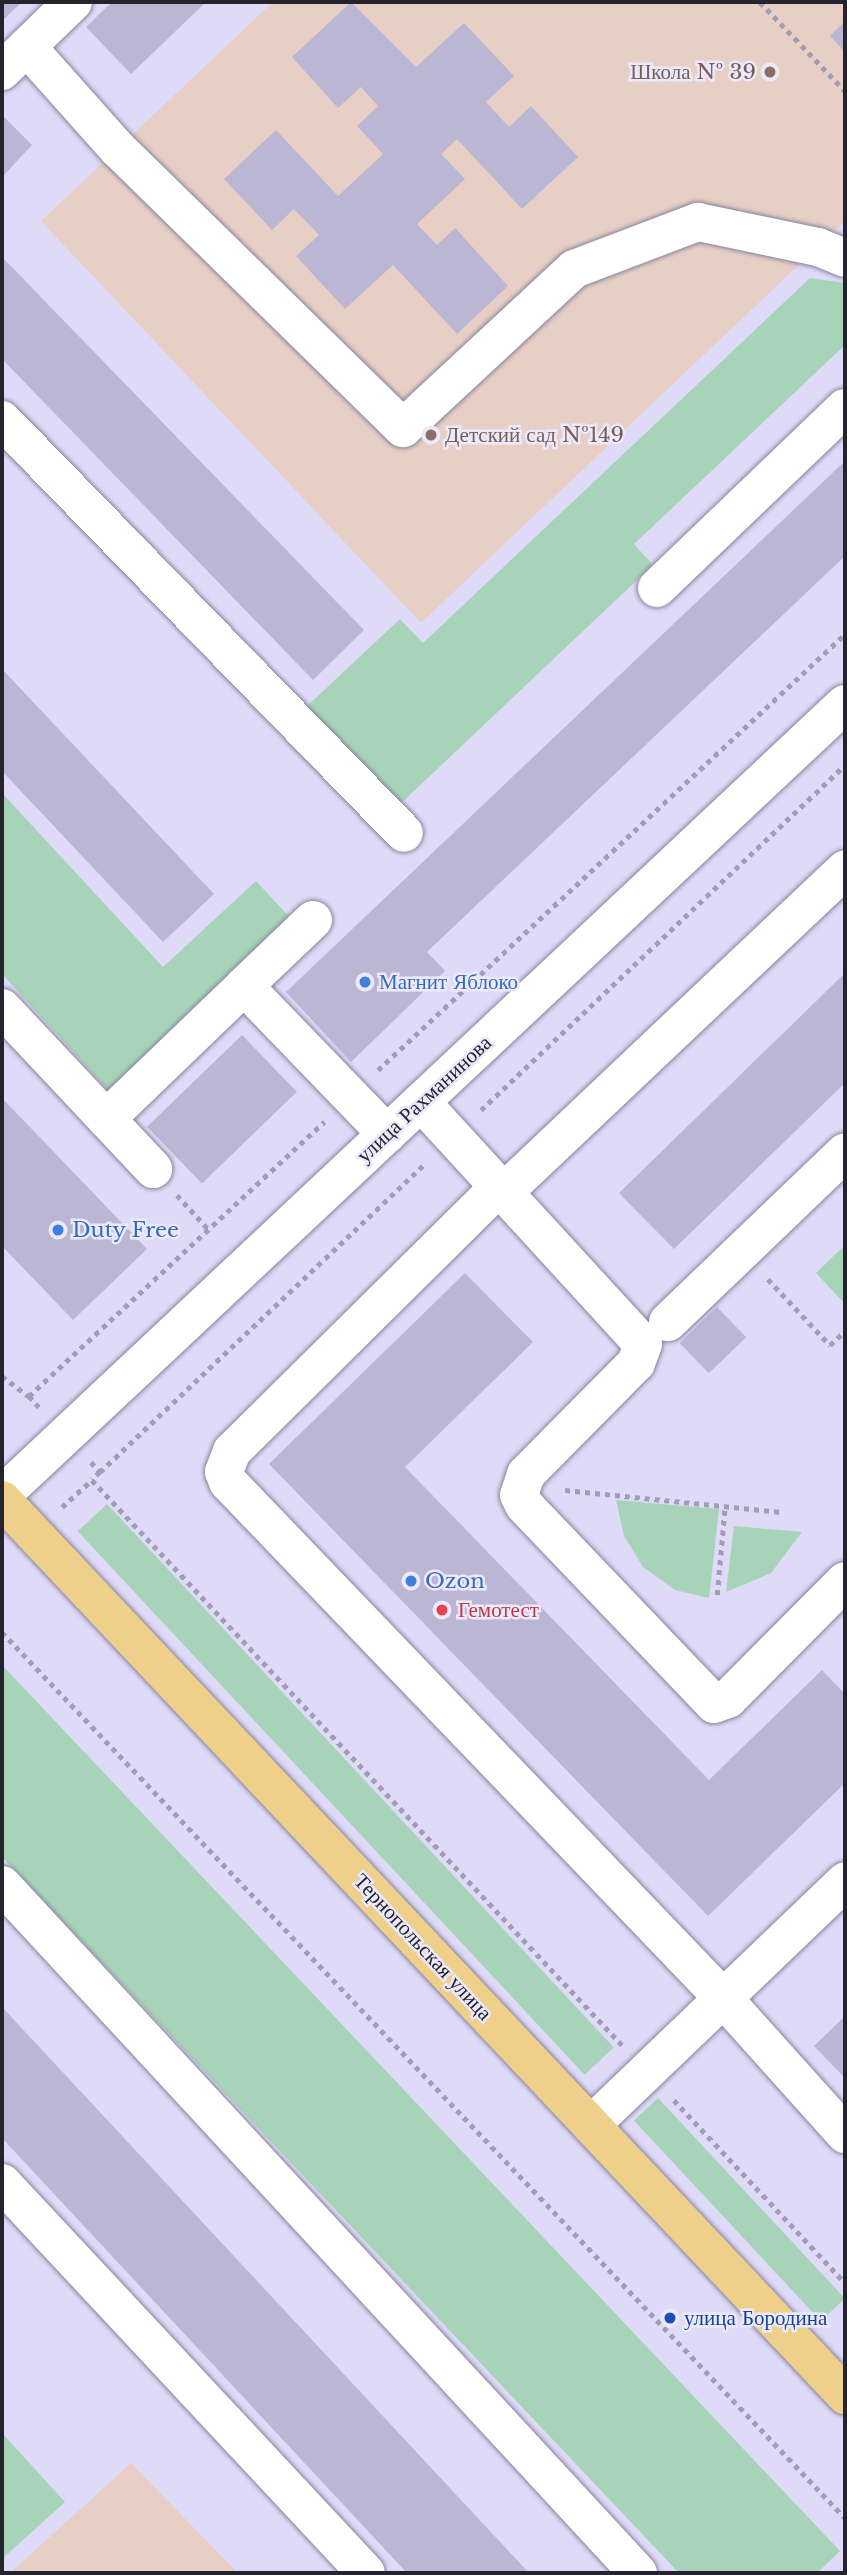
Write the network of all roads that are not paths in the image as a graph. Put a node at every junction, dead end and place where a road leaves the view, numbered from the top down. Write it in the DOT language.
graph roads {
  1 [pos="74,2"];
  2 [pos="14,59"];
  3 [pos="845,258"];
  4 [pos="845,408"];
  5 [pos="2,421"];
  6 [pos="657,587"];
  7 [pos="845,704"];
  8 [pos="404,833"];
  9 [pos="845,870"];
  10 [pos="313,920"];
  11 [pos="244,986"];
  12 [pos="2,1008"];
  13 [pos="421,1102"];
  14 [pos="106,1119"];
  15 [pos="387,1134"];
  16 [pos="845,1152"];
  17 [pos="153,1169"];
  18 [pos="502,1189"];
  19 [pos="668,1322"];
  20 [pos="2,1497"];
  21 [pos="845,1581"];
  22 [pos="845,1881"];
  23 [pos="2,1885"];
  24 [pos="723,1998"];
  25 [pos="591,2125"];
  26 [pos="845,2134"];
  27 [pos="2,2183"];
  28 [pos="845,2395"];
  29 [pos="366,2573"];
  30 [pos="638,2573"];
  1 -- 2 [label="street"];
  2 -- 3 [label="street"];
  4 -- 6 [label="street"];
  5 -- 8 [label="street"];
  7 -- 13 [label="street, улица Рахманинова"];
  9 -- 18 [label="street"];
  10 -- 11 [label="street"];
  11 -- 14 [label="street"];
  11 -- 15 [label="street"];
  12 -- 14 [label="street"];
  13 -- 15 [label="street, улица Рахманинова"];
  13 -- 18 [label="street"];
  14 -- 17 [label="street"];
  15 -- 20 [label="street, улица Рахманинова"];
  16 -- 19 [label="street"];
  18 -- 21 [label="street"];
  18 -- 24 [label="street"];
  20 -- 25 [label="main road, Тернопольская улица"];
  22 -- 24 [label="street"];
  23 -- 30 [label="street"];
  24 -- 25 [label="street"];
  24 -- 26 [label="street"];
  25 -- 28 [label="main road, Тернопольская улица"];
  27 -- 29 [label="street"];
}
